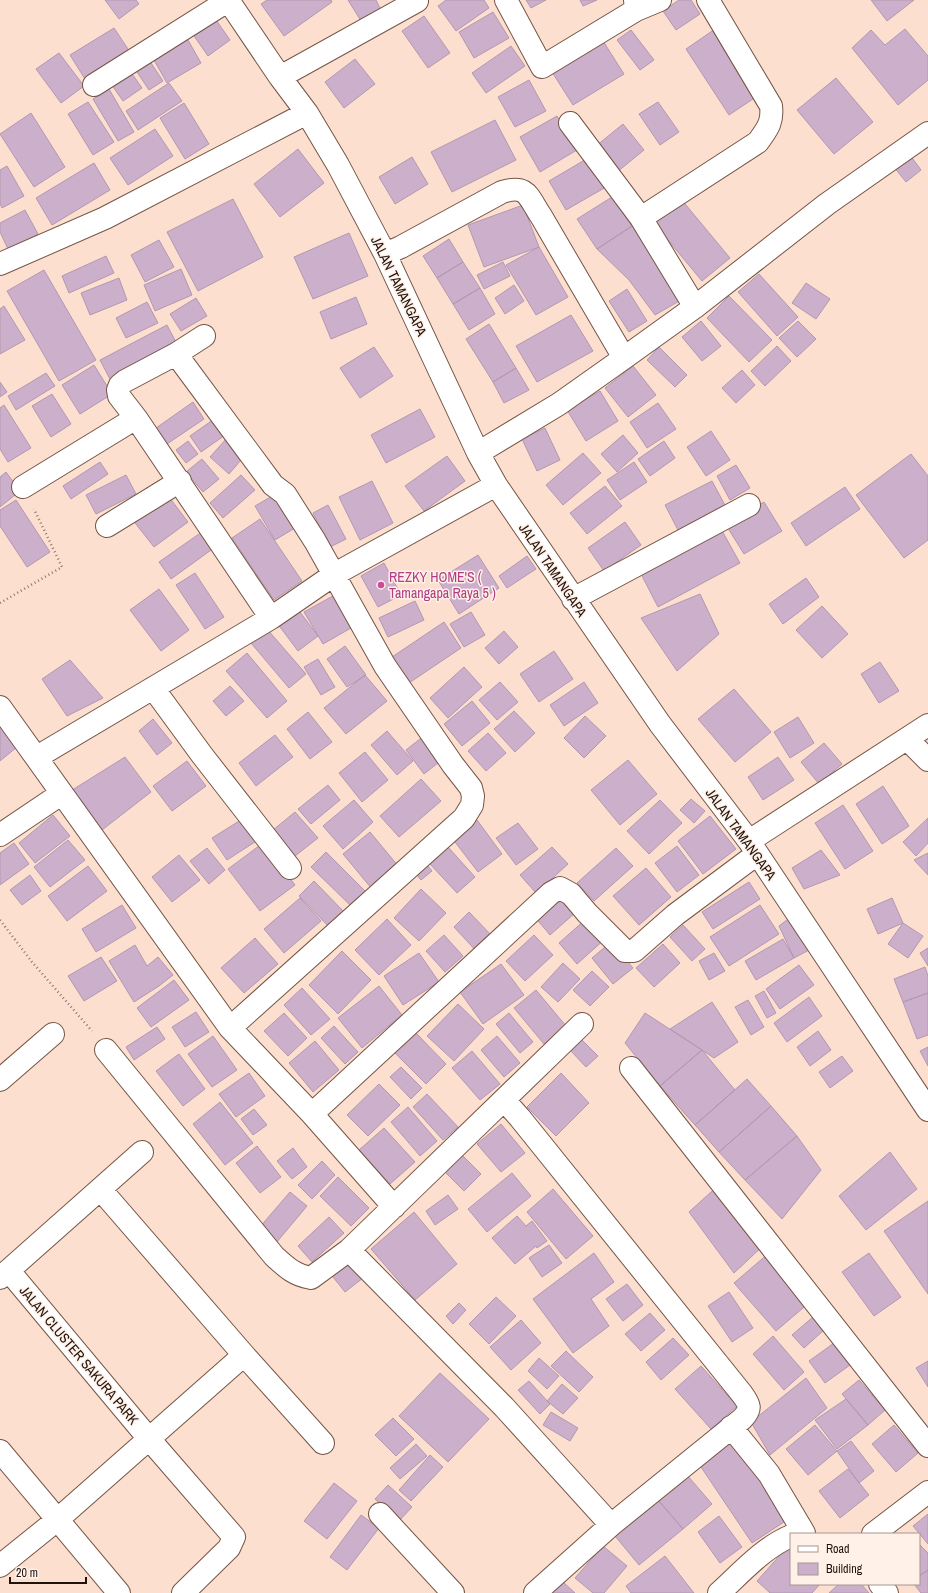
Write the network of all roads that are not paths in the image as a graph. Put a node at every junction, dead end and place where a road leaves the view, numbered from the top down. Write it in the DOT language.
graph roads {
  1 [pos="229,0"];
  2 [pos="506,0"];
  3 [pos="660,0"];
  4 [pos="708,0"];
  5 [pos="418,1"];
  6 [pos="636,5"];
  7 [pos="280,77"];
  8 [pos="94,85"];
  9 [pos="306,113"];
  10 [pos="570,123"];
  11 [pos="928,133"];
  12 [pos="641,218"];
  13 [pos="385,254"];
  14 [pos="0,264"];
  15 [pos="695,307"];
  16 [pos="204,336"];
  17 [pos="176,354"];
  18 [pos="624,358"];
  19 [pos="136,418"];
  20 [pos="478,453"];
  21 [pos="180,481"];
  22 [pos="496,485"];
  23 [pos="23,487"];
  24 [pos="750,505"];
  25 [pos="107,526"];
  26 [pos="335,574"];
  27 [pos="573,599"];
  28 [pos="271,618"];
  29 [pos="153,688"];
  30 [pos="0,707"];
  31 [pos="928,725"];
  32 [pos="907,739"];
  33 [pos="37,758"];
  34 [pos="928,760"];
  35 [pos="61,794"];
  36 [pos="0,835"];
  37 [pos="753,848"];
  38 [pos="290,868"];
  39 [pos="582,1024"];
  40 [pos="230,1028"];
  41 [pos="53,1034"];
  42 [pos="106,1050"];
  43 [pos="631,1068"];
  44 [pos="0,1080"];
  45 [pos="504,1100"];
  46 [pos="928,1110"];
  47 [pos="312,1114"];
  48 [pos="142,1152"];
  49 [pos="101,1190"];
  50 [pos="394,1207"];
  51 [pos="349,1250"];
  52 [pos="4,1274"];
  53 [pos="244,1355"];
  54 [pos="732,1427"];
  55 [pos="150,1440"];
  56 [pos="323,1443"];
  57 [pos="928,1446"];
  58 [pos="0,1451"];
  59 [pos="928,1492"];
  60 [pos="380,1514"];
  61 [pos="58,1520"];
  62 [pos="611,1525"];
  63 [pos="804,1533"];
  64 [pos="874,1533"];
  65 [pos="790,1536"];
  66 [pos="0,1566"];
  67 [pos="881,1585"];
  68 [pos="119,1593"];
  69 [pos="183,1593"];
  70 [pos="453,1593"];
  71 [pos="536,1593"];
  72 [pos="719,1593"];
  73 [pos="887,1593"];
  1 -- 7 [label="street, JALAN TAMANGAPA"];
  1 -- 8 [label="street"];
  2 -- 6 [label="street"];
  3 -- 6 [label="street"];
  4 -- 12 [label="street"];
  5 -- 7 [label="street"];
  7 -- 9 [label="street, JALAN TAMANGAPA"];
  9 -- 13 [label="street, JALAN TAMANGAPA"];
  9 -- 14 [label="street"];
  10 -- 12 [label="street"];
  11 -- 15 [label="street"];
  12 -- 15 [label="street"];
  13 -- 18 [label="street"];
  13 -- 20 [label="street, JALAN TAMANGAPA"];
  15 -- 18 [label="street"];
  16 -- 17 [label="street"];
  17 -- 19 [label="street"];
  17 -- 26 [label="street"];
  18 -- 20 [label="street"];
  19 -- 21 [label="street"];
  19 -- 23 [label="street"];
  20 -- 22 [label="street, JALAN TAMANGAPA"];
  21 -- 25 [label="street"];
  21 -- 28 [label="street"];
  22 -- 26 [label="street"];
  22 -- 27 [label="street, JALAN TAMANGAPA"];
  24 -- 27 [label="street"];
  26 -- 28 [label="street"];
  26 -- 40 [label="street"];
  27 -- 37 [label="street, JALAN TAMANGAPA"];
  28 -- 29 [label="street"];
  29 -- 33 [label="street"];
  29 -- 38 [label="street"];
  30 -- 33 [label="street"];
  31 -- 32 [label="street"];
  32 -- 34 [label="street"];
  32 -- 37 [label="street"];
  33 -- 35 [label="street"];
  35 -- 36 [label="street"];
  35 -- 40 [label="street"];
  37 -- 46 [label="street, JALAN TAMANGAPA"];
  37 -- 47 [label="street"];
  39 -- 45 [label="street"];
  40 -- 47 [label="street"];
  41 -- 44 [label="street"];
  42 -- 51 [label="street"];
  43 -- 57 [label="street"];
  45 -- 50 [label="street"];
  45 -- 54 [label="street"];
  47 -- 50 [label="street"];
  48 -- 49 [label="street, JALAN CLUSTER SAKURA PARK"];
  49 -- 52 [label="street, JALAN CLUSTER SAKURA PARK"];
  49 -- 53 [label="street"];
  50 -- 51 [label="street"];
  51 -- 62 [label="street"];
  52 -- 55 [label="street, JALAN CLUSTER SAKURA PARK"];
  53 -- 55 [label="street"];
  53 -- 56 [label="street"];
  54 -- 62 [label="street"];
  54 -- 63 [label="street"];
  55 -- 61 [label="street"];
  55 -- 69 [label="street, JALAN CLUSTER SAKURA PARK"];
  58 -- 61 [label="street"];
  59 -- 64 [label="street"];
  60 -- 70 [label="street"];
  61 -- 66 [label="street"];
  61 -- 68 [label="street"];
  62 -- 71 [label="street"];
  65 -- 72 [label="street"];
  67 -- 73 [label="street"];
}
